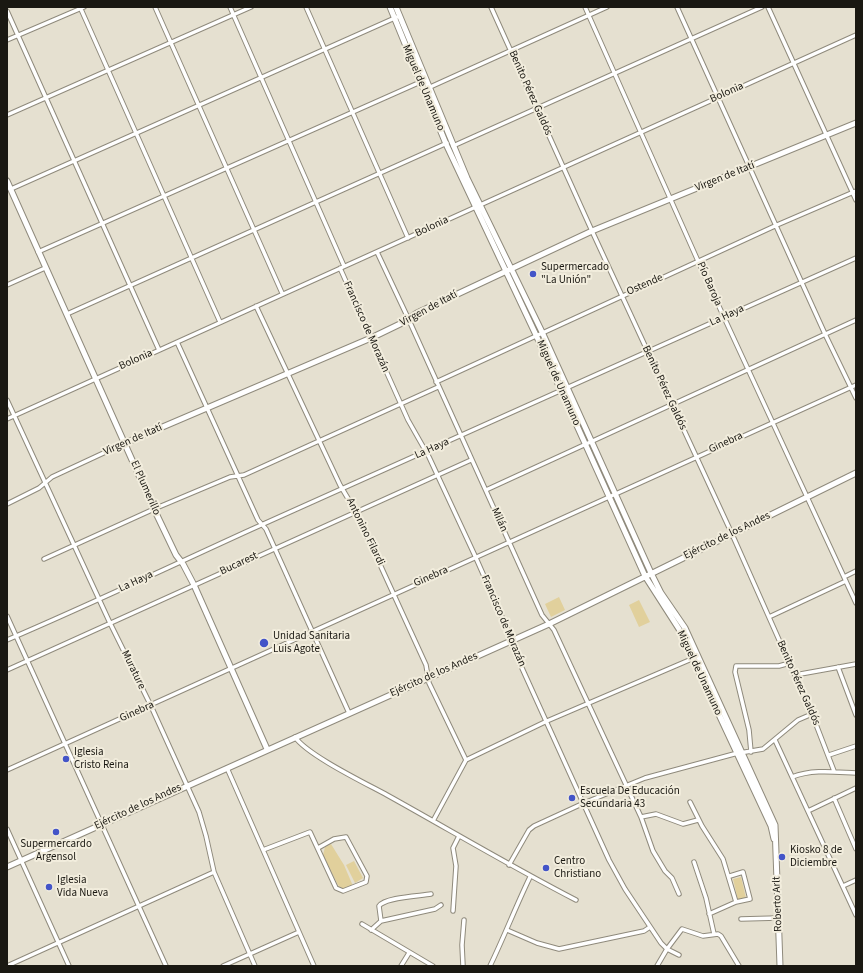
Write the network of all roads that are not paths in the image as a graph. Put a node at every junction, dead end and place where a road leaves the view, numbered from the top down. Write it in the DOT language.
graph roads {
  1 [pos="155,7"];
  2 [pos="230,7"];
  3 [pos="251,7"];
  4 [pos="306,7"];
  5 [pos="390,7"];
  6 [pos="396,7"];
  7 [pos="491,7"];
  8 [pos="586,7"];
  9 [pos="607,7"];
  10 [pos="677,7"];
  11 [pos="762,7"];
  12 [pos="768,7"];
  13 [pos="81,8"];
  14 [pos="7,11"];
  15 [pos="233,15"];
  16 [pos="589,15"];
  17 [pos="397,17"];
  18 [pos="856,35"];
  19 [pos="18,36"];
  20 [pos="691,39"];
  21 [pos="7,40"];
  22 [pos="170,43"];
  23 [pos="324,50"];
  24 [pos="511,51"];
  25 [pos="793,63"];
  26 [pos="108,70"];
  27 [pos="615,72"];
  28 [pos="261,78"];
  29 [pos="425,80"];
  30 [pos="420,82"];
  31 [pos="429,87"];
  32 [pos="423,90"];
  33 [pos="718,97"];
  34 [pos="46,98"];
  35 [pos="199,105"];
  36 [pos="536,108"];
  37 [pos="352,112"];
  38 [pos="7,115"];
  39 [pos="856,123"];
  40 [pos="641,132"];
  41 [pos="136,133"];
  42 [pos="826,136"];
  43 [pos="288,140"];
  44 [pos="450,145"];
  45 [pos="73,161"];
  46 [pos="563,166"];
  47 [pos="749,167"];
  48 [pos="226,168"];
  49 [pos="380,174"];
  50 [pos="7,181"];
  51 [pos="11,189"];
  52 [pos="854,192"];
  53 [pos="164,196"];
  54 [pos="672,198"];
  55 [pos="856,200"];
  56 [pos="317,202"];
  57 [pos="478,206"];
  58 [pos="102,223"];
  59 [pos="777,225"];
  60 [pos="254,230"];
  61 [pos="592,231"];
  62 [pos="408,238"];
  63 [pos="38,252"];
  64 [pos="377,252"];
  65 [pos="856,258"];
  66 [pos="191,259"];
  67 [pos="698,261"];
  68 [pos="344,266"];
  69 [pos="45,268"];
  70 [pos="340,268"];
  71 [pos="509,270"];
  72 [pos="802,282"];
  73 [pos="7,286"];
  74 [pos="129,286"];
  75 [pos="282,293"];
  76 [pos="622,296"];
  77 [pos="256,306"];
  78 [pos="67,314"];
  79 [pos="408,318"];
  80 [pos="724,318"];
  81 [pos="856,320"];
  82 [pos="220,322"];
  83 [pos="542,332"];
  84 [pos="825,334"];
  85 [pos="536,335"];
  86 [pos="371,338"];
  87 [pos="177,342"];
  88 [pos="159,350"];
  89 [pos="648,352"];
  90 [pos="748,369"];
  91 [pos="289,373"];
  92 [pos="96,379"];
  93 [pos="436,382"];
  94 [pos="856,385"];
  95 [pos="438,387"];
  96 [pos="851,388"];
  97 [pos="564,390"];
  98 [pos="856,398"];
  99 [pos="7,400"];
  100 [pos="400,403"];
  101 [pos="671,404"];
  102 [pos="207,408"];
  103 [pos="14,416"];
  104 [pos="7,419"];
  105 [pos="772,423"];
  106 [pos="460,436"];
  107 [pos="320,440"];
  108 [pos="590,441"];
  109 [pos="125,443"];
  110 [pos="585,444"];
  111 [pos="425,452"];
  112 [pos="696,457"];
  113 [pos="471,460"];
  114 [pos="856,473"];
  115 [pos="438,475"];
  116 [pos="238,476"];
  117 [pos="45,482"];
  118 [pos="344,490"];
  119 [pos="486,490"];
  120 [pos="612,496"];
  121 [pos="806,497"];
  122 [pos="7,504"];
  123 [pos="154,509"];
  124 [pos="356,512"];
  125 [pos="262,525"];
  126 [pos="732,534"];
  127 [pos="510,543"];
  128 [pos="74,545"];
  129 [pos="274,548"];
  130 [pos="476,558"];
  131 [pos="44,559"];
  132 [pos="181,562"];
  133 [pos="856,571"];
  134 [pos="651,573"];
  135 [pos="645,576"];
  136 [pos="845,579"];
  137 [pos="194,585"];
  138 [pos="394,594"];
  139 [pos="99,600"];
  140 [pos="856,603"];
  141 [pos="7,616"];
  142 [pos="769,617"];
  143 [pos="110,623"];
  144 [pos="549,624"];
  145 [pos="313,631"];
  146 [pos="16,636"];
  147 [pos="7,640"];
  148 [pos="511,640"];
  149 [pos="695,658"];
  150 [pos="28,661"];
  151 [pos="790,664"];
  152 [pos="856,664"];
  153 [pos="838,667"];
  154 [pos="231,668"];
  155 [pos="7,670"];
  156 [pos="795,675"];
  157 [pos="428,678"];
  158 [pos="588,704"];
  159 [pos="151,706"];
  160 [pos="349,713"];
  161 [pos="812,714"];
  162 [pos="856,715"];
  163 [pos="547,721"];
  164 [pos="295,737"];
  165 [pos="775,740"];
  166 [pos="65,743"];
  167 [pos="856,746"];
  168 [pos="267,749"];
  169 [pos="751,752"];
  170 [pos="739,753"];
  171 [pos="829,755"];
  172 [pos="466,760"];
  173 [pos="227,768"];
  174 [pos="7,770"];
  175 [pos="834,771"];
  176 [pos="856,773"];
  177 [pos="792,777"];
  178 [pos="186,785"];
  179 [pos="626,785"];
  180 [pos="856,788"];
  181 [pos="834,798"];
  182 [pos="584,802"];
  183 [pos="690,802"];
  184 [pos="808,811"];
  185 [pos="641,817"];
  186 [pos="698,820"];
  187 [pos="433,821"];
  188 [pos="101,824"];
  189 [pos="7,829"];
  190 [pos="459,836"];
  191 [pos="318,848"];
  192 [pos="856,849"];
  193 [pos="263,850"];
  194 [pos="21,860"];
  195 [pos="694,862"];
  196 [pos="508,865"];
  197 [pos="7,867"];
  198 [pos="214,872"];
  199 [pos="730,876"];
  200 [pos="530,877"];
  201 [pos="856,880"];
  202 [pos="843,886"];
  203 [pos="431,894"];
  204 [pos="679,894"];
  205 [pos="576,900"];
  206 [pos="736,902"];
  207 [pos="138,905"];
  208 [pos="441,905"];
  209 [pos="453,911"];
  210 [pos="709,914"];
  211 [pos="856,915"];
  212 [pos="778,918"];
  213 [pos="741,919"];
  214 [pos="464,920"];
  215 [pos="381,921"];
  216 [pos="362,924"];
  217 [pos="650,927"];
  218 [pos="371,930"];
  219 [pos="507,930"];
  220 [pos="299,932"];
  221 [pos="714,934"];
  222 [pos="58,943"];
  223 [pos="667,949"];
  224 [pos="409,953"];
  225 [pos="250,954"];
  226 [pos="679,955"];
  227 [pos="7,966"];
  228 [pos="68,966"];
  229 [pos="166,966"];
  230 [pos="223,966"];
  231 [pos="255,966"];
  232 [pos="314,966"];
  233 [pos="401,966"];
  234 [pos="432,966"];
  235 [pos="463,966"];
  236 [pos="490,966"];
  237 [pos="657,966"];
  238 [pos="739,966"];
  239 [pos="780,966"];
  1 -- 22 [label="street"];
  2 -- 15 [label="street, Francisco de Morazán"];
  3 -- 15 [label="street"];
  4 -- 23 [label="street"];
  5 -- 17 [label="street, Miguel de Unamuno"];
  6 -- 17 [label="street, Miguel de Unamuno"];
  7 -- 24 [label="street, Benito Pérez Galdós"];
  8 -- 16 [label="street, Pío Baroja"];
  9 -- 16 [label="street"];
  10 -- 20 [label="street"];
  11 -- 20 [label="street"];
  12 -- 25 [label="street"];
  13 -- 19 [label="street"];
  13 -- 26 [label="street"];
  14 -- 19 [label="street"];
  15 -- 22 [label="street"];
  15 -- 28 [label="street, Francisco de Morazán"];
  16 -- 24 [label="street"];
  16 -- 27 [label="street, Pío Baroja"];
  17 -- 23 [label="street"];
  17 -- 29 [label="street, Miguel de Unamuno"];
  17 -- 30 [label="street, Miguel de Unamuno"];
  18 -- 25 [label="street, Bolonia"];
  19 -- 21 [label="street"];
  19 -- 34 [label="street"];
  20 -- 27 [label="street"];
  20 -- 33 [label="street"];
  22 -- 26 [label="street"];
  22 -- 35 [label="street"];
  23 -- 28 [label="street"];
  23 -- 37 [label="street"];
  24 -- 31 [label="street"];
  24 -- 36 [label="street, Benito Pérez Galdós"];
  25 -- 33 [label="street, Bolonia"];
  25 -- 42 [label="street"];
  26 -- 34 [label="street"];
  26 -- 41 [label="street"];
  27 -- 36 [label="street"];
  27 -- 40 [label="street, Pío Baroja"];
  28 -- 35 [label="street"];
  28 -- 43 [label="street, Francisco de Morazán"];
  29 -- 30 [label="street"];
  29 -- 31 [label="street, Miguel de Unamuno"];
  30 -- 32 [label="street, Miguel de Unamuno"];
  30 -- 37 [label="street"];
  31 -- 32 [label="street"];
  31 -- 44 [label="street, Miguel de Unamuno"];
  32 -- 44 [label="street, Miguel de Unamuno"];
  33 -- 40 [label="street, Bolonia"];
  33 -- 47 [label="street"];
  34 -- 38 [label="street"];
  34 -- 45 [label="street"];
  35 -- 41 [label="street"];
  35 -- 48 [label="street"];
  36 -- 44 [label="street"];
  36 -- 46 [label="street, Benito Pérez Galdós"];
  37 -- 43 [label="street"];
  37 -- 49 [label="street"];
  39 -- 42 [label="street, Virgen de Itatí"];
  40 -- 46 [label="street, Bolonia"];
  40 -- 54 [label="street, Pío Baroja"];
  41 -- 45 [label="street"];
  41 -- 53 [label="street"];
  42 -- 47 [label="street, Virgen de Itatí"];
  42 -- 52 [label="street"];
  43 -- 48 [label="street"];
  43 -- 56 [label="street, Francisco de Morazán"];
  44 -- 49 [label="street"];
  44 -- 57 [label="street, Miguel de Unamuno"];
  45 -- 51 [label="street"];
  45 -- 58 [label="street"];
  46 -- 57 [label="street, Bolonia"];
  46 -- 61 [label="street, Benito Pérez Galdós"];
  47 -- 54 [label="street, Virgen de Itatí"];
  47 -- 59 [label="street"];
  48 -- 53 [label="street"];
  48 -- 60 [label="street"];
  49 -- 56 [label="street"];
  49 -- 62 [label="street"];
  50 -- 51 [label="street, El Plumerillo"];
  51 -- 63 [label="street, El Plumerillo"];
  52 -- 55 [label="street"];
  52 -- 59 [label="street, Ostende"];
  53 -- 58 [label="street"];
  53 -- 66 [label="street"];
  54 -- 61 [label="street, Virgen de Itatí"];
  54 -- 67 [label="street, Pío Baroja"];
  56 -- 60 [label="street"];
  56 -- 68 [label="street, Francisco de Morazán"];
  57 -- 62 [label="street, Bolonia"];
  57 -- 71 [label="street, Miguel de Unamuno"];
  58 -- 63 [label="street"];
  58 -- 74 [label="street"];
  59 -- 67 [label="street, Ostende"];
  59 -- 72 [label="street"];
  60 -- 66 [label="street"];
  60 -- 75 [label="street"];
  61 -- 71 [label="street, Virgen de Itatí"];
  61 -- 76 [label="street, Benito Pérez Galdós"];
  62 -- 64 [label="street, Bolonia"];
  63 -- 69 [label="street, El Plumerillo"];
  64 -- 68 [label="street, Bolonia"];
  64 -- 79 [label="street, Milán"];
  65 -- 72 [label="street, La Haya"];
  66 -- 74 [label="street"];
  66 -- 82 [label="street"];
  67 -- 76 [label="street, Ostende"];
  67 -- 80 [label="street, Pío Baroja"];
  68 -- 70 [label="street, Bolonia"];
  69 -- 73 [label="street"];
  69 -- 78 [label="street, El Plumerillo"];
  70 -- 75 [label="street, Bolonia"];
  70 -- 86 [label="street, Francisco de Morazán"];
  71 -- 79 [label="street, Virgen de Itatí"];
  71 -- 83 [label="street, Miguel de Unamuno"];
  71 -- 85 [label="street, Miguel de Unamuno"];
  72 -- 80 [label="street, La Haya"];
  72 -- 84 [label="street"];
  74 -- 78 [label="street"];
  74 -- 88 [label="street"];
  75 -- 77 [label="street, Bolonia"];
  76 -- 83 [label="street, Ostende"];
  76 -- 89 [label="street, Benito Pérez Galdós"];
  77 -- 82 [label="street, Bolonia"];
  77 -- 91 [label="street, Antonino Filardi"];
  78 -- 92 [label="street, El Plumerillo"];
  79 -- 86 [label="street, Virgen de Itatí"];
  79 -- 93 [label="street, Milán"];
  80 -- 89 [label="street, La Haya"];
  80 -- 90 [label="street, Pío Baroja"];
  81 -- 84 [label="street"];
  82 -- 87 [label="street, Bolonia"];
  83 -- 85 [label="street, Ostende"];
  83 -- 97 [label="street, Miguel de Unamuno"];
  84 -- 90 [label="street"];
  84 -- 96 [label="street"];
  85 -- 93 [label="street, Ostende"];
  85 -- 97 [label="street, Miguel de Unamuno"];
  86 -- 91 [label="street, Virgen de Itatí"];
  86 -- 100 [label="street, Francisco de Morazán"];
  87 -- 88 [label="street, Bolonia"];
  87 -- 102 [label="street"];
  88 -- 92 [label="street, Bolonia"];
  89 -- 97 [label="street, La Haya"];
  89 -- 101 [label="street, Benito Pérez Galdós"];
  90 -- 101 [label="street"];
  90 -- 105 [label="street, Pío Baroja"];
  91 -- 102 [label="street, Virgen de Itatí"];
  91 -- 107 [label="street, Antonino Filardi"];
  92 -- 103 [label="street, Bolonia"];
  92 -- 109 [label="street, El Plumerillo"];
  93 -- 95 [label="street, Milán"];
  94 -- 96 [label="street, Ginebra"];
  95 -- 100 [label="street"];
  95 -- 106 [label="street, Milán"];
  96 -- 98 [label="street"];
  96 -- 105 [label="street, Ginebra"];
  97 -- 106 [label="street, La Haya"];
  97 -- 108 [label="street, Miguel de Unamuno"];
  97 -- 110 [label="street, Miguel de Unamuno"];
  99 -- 103 [label="street, Murature"];
  100 -- 107 [label="street"];
  100 -- 111 [label="street, Francisco de Morazán"];
  101 -- 108 [label="street"];
  101 -- 112 [label="street, Benito Pérez Galdós"];
  102 -- 109 [label="street, Virgen de Itatí"];
  102 -- 116 [label="street"];
  103 -- 104 [label="street, Bolonia"];
  103 -- 117 [label="street, Murature"];
  105 -- 112 [label="street, Ginebra"];
  105 -- 121 [label="street, Pío Baroja"];
  106 -- 111 [label="street, La Haya"];
  106 -- 113 [label="street, Milán"];
  107 -- 116 [label="street"];
  107 -- 118 [label="street, Antonino Filardi"];
  108 -- 110 [label="street"];
  108 -- 120 [label="street, Miguel de Unamuno"];
  109 -- 117 [label="street, Virgen de Itatí"];
  109 -- 123 [label="street, El Plumerillo"];
  110 -- 119 [label="street"];
  110 -- 120 [label="street, Miguel de Unamuno"];
  111 -- 115 [label="street, Francisco de Morazán"];
  111 -- 118 [label="street, La Haya"];
  112 -- 120 [label="street, Ginebra"];
  112 -- 126 [label="street, Benito Pérez Galdós"];
  113 -- 115 [label="street, Bucarest"];
  113 -- 119 [label="street, Milán"];
  114 -- 121 [label="street, Ejército de los Andes"];
  115 -- 124 [label="street, Bucarest"];
  115 -- 130 [label="street, Francisco de Morazán"];
  116 -- 123 [label="street"];
  116 -- 125 [label="street"];
  117 -- 122 [label="street, Virgen de Itatí"];
  117 -- 128 [label="street, Murature"];
  118 -- 124 [label="street, Antonino Filardi"];
  118 -- 125 [label="street, La Haya"];
  119 -- 127 [label="street, Milán"];
  120 -- 127 [label="street, Ginebra"];
  120 -- 134 [label="street, Miguel de Unamuno"];
  120 -- 135 [label="street, Miguel de Unamuno"];
  121 -- 126 [label="street, Ejército de los Andes"];
  121 -- 136 [label="street, Pío Baroja"];
  123 -- 128 [label="street"];
  123 -- 132 [label="street, El Plumerillo"];
  124 -- 129 [label="street, Bucarest"];
  124 -- 138 [label="street, Antonino Filardi"];
  125 -- 129 [label="street"];
  125 -- 132 [label="street, La Haya"];
  126 -- 134 [label="street, Ejército de los Andes"];
  126 -- 142 [label="street, Benito Pérez Galdós"];
  127 -- 130 [label="street, Ginebra"];
  127 -- 144 [label="street, Milán"];
  128 -- 131 [label="street"];
  128 -- 139 [label="street, Murature"];
  129 -- 137 [label="street, Bucarest"];
  129 -- 145 [label="street"];
  130 -- 138 [label="street, Ginebra"];
  130 -- 148 [label="street, Francisco de Morazán"];
  132 -- 137 [label="street, El Plumerillo"];
  132 -- 139 [label="street, La Haya"];
  133 -- 136 [label="street"];
  134 -- 135 [label="street, Ejército de los Andes"];
  134 -- 149 [label="street, Miguel de Unamuno"];
  135 -- 144 [label="street, Ejército de los Andes"];
  135 -- 149 [label="street, Miguel de Unamuno"];
  136 -- 140 [label="street, Pío Baroja"];
  136 -- 142 [label="street"];
  137 -- 143 [label="street, Bucarest"];
  137 -- 154 [label="street, El Plumerillo"];
  138 -- 145 [label="street, Ginebra"];
  138 -- 157 [label="street, Antonino Filardi"];
  139 -- 143 [label="street, Murature"];
  139 -- 146 [label="street, La Haya"];
  141 -- 146 [label="street"];
  142 -- 151 [label="street, Benito Pérez Galdós"];
  143 -- 150 [label="street, Bucarest"];
  143 -- 159 [label="street, Murature"];
  144 -- 148 [label="street, Ejército de los Andes"];
  144 -- 158 [label="street, Milán"];
  145 -- 154 [label="street, Ginebra"];
  145 -- 160 [label="street"];
  146 -- 147 [label="street, La Haya"];
  146 -- 150 [label="street"];
  148 -- 157 [label="street, Ejército de los Andes"];
  148 -- 163 [label="street, Francisco de Morazán"];
  149 -- 158 [label="street"];
  149 -- 170 [label="street, Miguel de Unamuno"];
  150 -- 155 [label="street, Bucarest"];
  150 -- 166 [label="street"];
  151 -- 156 [label="street, Benito Pérez Galdós"];
  151 -- 169 [label="street"];
  152 -- 153 [label="street"];
  153 -- 156 [label="street"];
  153 -- 162 [label="street"];
  154 -- 159 [label="street, Ginebra"];
  154 -- 168 [label="street, El Plumerillo"];
  156 -- 161 [label="street, Benito Pérez Galdós"];
  157 -- 160 [label="street, Ejército de los Andes"];
  157 -- 172 [label="street, Antonino Filardi"];
  158 -- 163 [label="street"];
  158 -- 179 [label="street, Milán"];
  159 -- 166 [label="street, Ginebra"];
  159 -- 178 [label="street, Murature"];
  160 -- 164 [label="street, Ejército de los Andes"];
  161 -- 165 [label="street"];
  161 -- 171 [label="street, Benito Pérez Galdós"];
  163 -- 172 [label="street"];
  163 -- 182 [label="street, Francisco de Morazán"];
  164 -- 168 [label="street, Ejército de los Andes"];
  164 -- 187 [label="street"];
  165 -- 169 [label="street"];
  165 -- 177 [label="street"];
  166 -- 174 [label="street, Ginebra"];
  166 -- 188 [label="street"];
  167 -- 171 [label="street"];
  168 -- 173 [label="street, Ejército de los Andes"];
  169 -- 170 [label="street"];
  170 -- 179 [label="street"];
  170 -- 212 [label="street, Roberto Arlt"];
  171 -- 175 [label="street, Benito Pérez Galdós"];
  172 -- 187 [label="street"];
  173 -- 178 [label="street, Ejército de los Andes"];
  173 -- 193 [label="street"];
  175 -- 176 [label="street"];
  175 -- 177 [label="street"];
  177 -- 184 [label="street"];
  178 -- 188 [label="street, Ejército de los Andes"];
  178 -- 198 [label="street, Murature"];
  179 -- 182 [label="street"];
  179 -- 185 [label="street, Milán"];
  180 -- 181 [label="street"];
  181 -- 184 [label="street"];
  181 -- 192 [label="street"];
  182 -- 196 [label="street"];
  182 -- 217 [label="street, Francisco de Morazán"];
  183 -- 186 [label="street"];
  184 -- 202 [label="street"];
  185 -- 186 [label="street"];
  185 -- 204 [label="street, Milán"];
  186 -- 199 [label="street"];
  187 -- 190 [label="street"];
  188 -- 194 [label="street, Ejército de los Andes"];
  188 -- 207 [label="street"];
  189 -- 194 [label="street"];
  190 -- 196 [label="street"];
  190 -- 209 [label="street"];
  191 -- 191 [label="street"];
  191 -- 193 [label="street"];
  193 -- 220 [label="street"];
  194 -- 197 [label="street, Ejército de los Andes"];
  194 -- 222 [label="street"];
  195 -- 210 [label="street"];
  196 -- 200 [label="street"];
  198 -- 207 [label="street"];
  198 -- 225 [label="street, Murature"];
  199 -- 206 [label="street"];
  199 -- 206 [label="street"];
  200 -- 205 [label="street"];
  200 -- 219 [label="street"];
  201 -- 202 [label="street"];
  202 -- 211 [label="street"];
  203 -- 215 [label="street"];
  206 -- 210 [label="street"];
  207 -- 222 [label="street"];
  207 -- 229 [label="street"];
  208 -- 215 [label="street"];
  210 -- 221 [label="street"];
  212 -- 213 [label="street"];
  212 -- 239 [label="street, Roberto Arlt"];
  214 -- 235 [label="street"];
  215 -- 218 [label="street"];
  216 -- 218 [label="street"];
  217 -- 219 [label="street"];
  217 -- 223 [label="street, Francisco de Morazán"];
  218 -- 224 [label="street"];
  219 -- 236 [label="street"];
  220 -- 225 [label="street"];
  220 -- 232 [label="street"];
  221 -- 223 [label="street"];
  221 -- 238 [label="street"];
  222 -- 227 [label="street"];
  222 -- 228 [label="street"];
  223 -- 226 [label="street"];
  223 -- 237 [label="street"];
  224 -- 233 [label="street"];
  224 -- 234 [label="street"];
  225 -- 230 [label="street"];
  225 -- 231 [label="street, Murature"];
}
